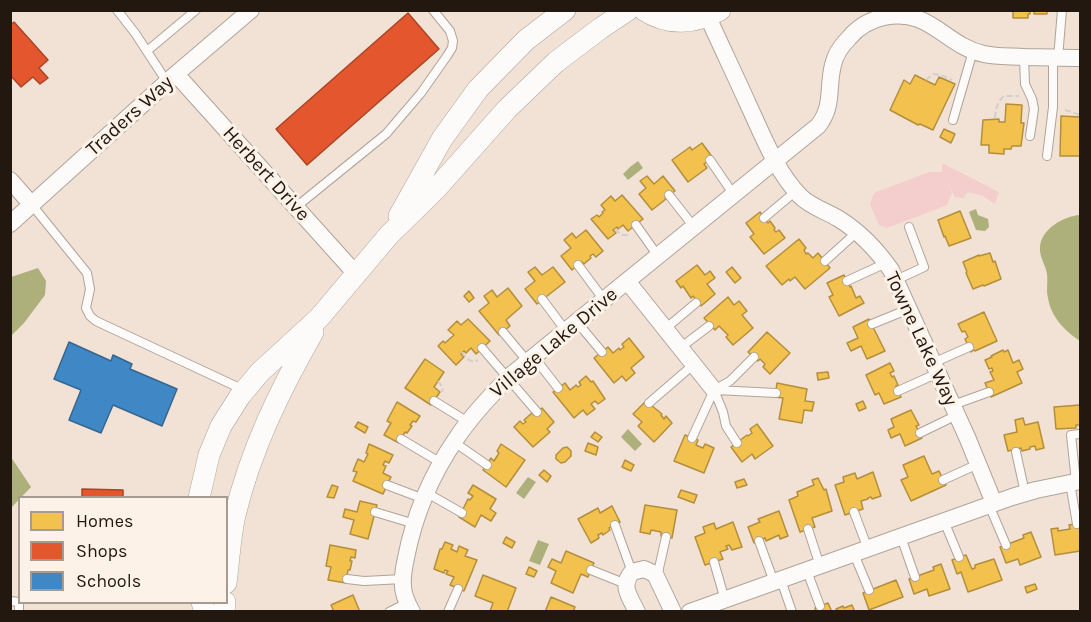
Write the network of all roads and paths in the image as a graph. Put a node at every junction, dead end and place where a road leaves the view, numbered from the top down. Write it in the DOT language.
graph roads {
  1 [pos="117,10"];
  2 [pos="196,10"];
  3 [pos="251,10"];
  4 [pos="433,10"];
  5 [pos="564,10"];
  6 [pos="628,10"];
  7 [pos="644,10"];
  8 [pos="1062,10"];
  9 [pos="714,14"];
  10 [pos="147,51"];
  11 [pos="973,51"];
  12 [pos="1024,57"];
  13 [pos="1055,58"];
  14 [pos="1080,58"];
  15 [pos="171,78"];
  16 [pos="926,80"];
  17 [pos="963,86"];
  18 [pos="1031,96"];
  19 [pos="1053,108"];
  20 [pos="1080,115"];
  21 [pos="995,118"];
  22 [pos="953,120"];
  23 [pos="1030,136"];
  24 [pos="1047,156"];
  25 [pos="710,160"];
  26 [pos="776,161"];
  27 [pos="10,180"];
  28 [pos="796,191"];
  29 [pos="669,195"];
  30 [pos="734,195"];
  31 [pos="32,205"];
  32 [pos="296,207"];
  33 [pos="764,218"];
  34 [pos="10,224"];
  35 [pos="636,225"];
  36 [pos="909,227"];
  37 [pos="694,228"];
  38 [pos="857,232"];
  39 [pos="389,235"];
  40 [pos="658,257"];
  41 [pos="825,261"];
  42 [pos="886,263"];
  43 [pos="578,265"];
  44 [pos="356,274"];
  45 [pos="896,280"];
  46 [pos="627,281"];
  47 [pos="847,281"];
  48 [pos="542,299"];
  49 [pos="604,300"];
  50 [pos="696,303"];
  51 [pos="909,309"];
  52 [pos="319,318"];
  53 [pos="872,324"];
  54 [pos="709,326"];
  55 [pos="571,327"];
  56 [pos="665,329"];
  57 [pos="502,332"];
  58 [pos="969,347"];
  59 [pos="482,348"];
  60 [pos="680,348"];
  61 [pos="602,352"];
  62 [pos="754,357"];
  63 [pos="531,359"];
  64 [pos="693,365"];
  65 [pos="936,368"];
  66 [pos="508,378"];
  67 [pos="558,388"];
  68 [pos="244,390"];
  69 [pos="714,390"];
  70 [pos="898,391"];
  71 [pos="989,392"];
  72 [pos="776,393"];
  73 [pos="434,401"];
  74 [pos="649,403"];
  75 [pos="955,410"];
  76 [pos="537,412"];
  77 [pos="468,422"];
  78 [pos="920,433"];
  79 [pos="1080,434"];
  80 [pos="692,438"];
  81 [pos="401,439"];
  82 [pos="454,442"];
  83 [pos="737,442"];
  84 [pos="1016,452"];
  85 [pos="441,463"];
  86 [pos="978,464"];
  87 [pos="486,465"];
  88 [pos="943,480"];
  89 [pos="1076,482"];
  90 [pos="387,485"];
  91 [pos="1025,493"];
  92 [pos="199,496"];
  93 [pos="425,496"];
  94 [pos="991,504"];
  95 [pos="375,512"];
  96 [pos="854,512"];
  97 [pos="462,513"];
  98 [pos="944,521"];
  99 [pos="415,524"];
  100 [pos="1077,524"];
  101 [pos="615,525"];
  102 [pos="808,529"];
  103 [pos="666,537"];
  104 [pos="901,537"];
  105 [pos="759,540"];
  106 [pos="1006,545"];
  107 [pos="861,551"];
  108 [pos="958,557"];
  109 [pos="714,562"];
  110 [pos="813,568"];
  111 [pos="228,569"];
  112 [pos="591,570"];
  113 [pos="915,577"];
  114 [pos="629,578"];
  115 [pos="657,578"];
  116 [pos="346,579"];
  117 [pos="403,579"];
  118 [pos="777,581"];
  119 [pos="458,589"];
  120 [pos="869,591"];
  121 [pos="722,604"];
  122 [pos="820,606"];
  123 [pos="410,607"];
  124 [pos="389,612"];
  125 [pos="448,612"];
  126 [pos="637,612"];
  127 [pos="673,612"];
  128 [pos="690,612"];
  129 [pos="792,612"];
  1 -- 10 [label="lane"];
  2 -- 10 [label="lane"];
  3 -- 15 [label="street, Traders Way"];
  4 -- 32 [label="lane"];
  5 -- 39 [label="street"];
  6 -- 39 [label="street"];
  7 -- 9 [label="street"];
  8 -- 13 [label="lane"];
  9 -- 26 [label="street, Towne Lake Way"];
  10 -- 15 [label="lane"];
  11 -- 12 [label="street"];
  11 -- 17 [label="lane"];
  11 -- 26 [label="street, Village Lake Drive"];
  12 -- 13 [label="street"];
  12 -- 18 [label="lane"];
  13 -- 14 [label="street"];
  13 -- 19 [label="lane"];
  15 -- 31 [label="street, Traders Way"];
  15 -- 32 [label="street, Herbert Drive"];
  16 -- 17 [label="path"];
  17 -- 22 [label="lane"];
  18 -- 21 [label="path"];
  18 -- 23 [label="lane"];
  19 -- 20 [label="path"];
  19 -- 24 [label="lane"];
  25 -- 30 [label="lane"];
  26 -- 28 [label="street, Towne Lake Way"];
  26 -- 30 [label="street, Village Lake Drive"];
  27 -- 31 [label="street"];
  28 -- 33 [label="lane"];
  28 -- 38 [label="street, Towne Lake Way"];
  29 -- 37 [label="lane"];
  30 -- 37 [label="street, Village Lake Drive"];
  31 -- 34 [label="street, Traders Way"];
  31 -- 68 [label="lane"];
  32 -- 44 [label="street, Herbert Drive"];
  35 -- 40 [label="lane"];
  36 -- 45 [label="lane"];
  37 -- 40 [label="street, Village Lake Drive"];
  38 -- 41 [label="lane"];
  38 -- 42 [label="street, Towne Lake Way"];
  39 -- 44 [label="street"];
  40 -- 46 [label="street, Village Lake Drive"];
  42 -- 45 [label="street, Towne Lake Way"];
  42 -- 47 [label="lane"];
  43 -- 49 [label="lane"];
  44 -- 52 [label="street"];
  45 -- 51 [label="street, Towne Lake Way"];
  46 -- 49 [label="street, Village Lake Drive"];
  46 -- 56 [label="street"];
  48 -- 55 [label="lane"];
  49 -- 55 [label="street, Village Lake Drive"];
  50 -- 56 [label="lane"];
  51 -- 53 [label="lane"];
  51 -- 65 [label="street, Towne Lake Way"];
  52 -- 68 [label="street"];
  52 -- 111 [label="street"];
  54 -- 60 [label="lane"];
  55 -- 61 [label="lane"];
  55 -- 63 [label="street, Village Lake Drive"];
  56 -- 60 [label="street"];
  57 -- 63 [label="lane"];
  58 -- 65 [label="lane"];
  59 -- 66 [label="lane"];
  60 -- 64 [label="street"];
  62 -- 69 [label="lane"];
  63 -- 66 [label="street, Village Lake Drive"];
  63 -- 67 [label="lane"];
  64 -- 69 [label="street"];
  64 -- 74 [label="lane"];
  65 -- 70 [label="lane"];
  65 -- 75 [label="street, Towne Lake Way"];
  66 -- 76 [label="lane"];
  66 -- 77 [label="street, Village Lake Drive"];
  68 -- 92 [label="street"];
  69 -- 72 [label="lane"];
  69 -- 80 [label="lane"];
  69 -- 83 [label="lane"];
  71 -- 75 [label="lane"];
  73 -- 77 [label="lane"];
  75 -- 78 [label="lane"];
  75 -- 86 [label="street, Towne Lake Way"];
  77 -- 82 [label="street, Village Lake Drive"];
  79 -- 89 [label="lane"];
  81 -- 85 [label="lane"];
  82 -- 85 [label="street, Village Lake Drive"];
  82 -- 87 [label="lane"];
  84 -- 91 [label="lane"];
  85 -- 93 [label="street, Village Lake Drive"];
  86 -- 88 [label="lane"];
  86 -- 94 [label="street, Towne Lake Way"];
  89 -- 91 [label="street"];
  89 -- 100 [label="lane"];
  90 -- 93 [label="lane"];
  91 -- 94 [label="street"];
  93 -- 97 [label="lane"];
  93 -- 99 [label="street, Village Lake Drive"];
  94 -- 98 [label="street"];
  94 -- 106 [label="lane"];
  95 -- 99 [label="lane"];
  96 -- 107 [label="lane"];
  98 -- 104 [label="street"];
  98 -- 108 [label="lane"];
  99 -- 117 [label="street, Village Lake Drive"];
  101 -- 114 [label="lane"];
  102 -- 110 [label="lane"];
  103 -- 115 [label="lane"];
  104 -- 107 [label="street"];
  104 -- 113 [label="lane"];
  105 -- 118 [label="lane"];
  107 -- 110 [label="street"];
  107 -- 120 [label="lane"];
  109 -- 121 [label="lane"];
  110 -- 118 [label="street"];
  110 -- 122 [label="lane"];
  112 -- 114 [label="lane"];
  114 -- 115 [label="street"];
  114 -- 126 [label="street"];
  115 -- 127 [label="street"];
  116 -- 117 [label="lane"];
  117 -- 123 [label="street, Village Lake Drive"];
  118 -- 121 [label="street"];
  118 -- 129 [label="lane"];
  119 -- 125 [label="lane"];
  121 -- 128 [label="street"];
  123 -- 124 [label="lane"];
}
